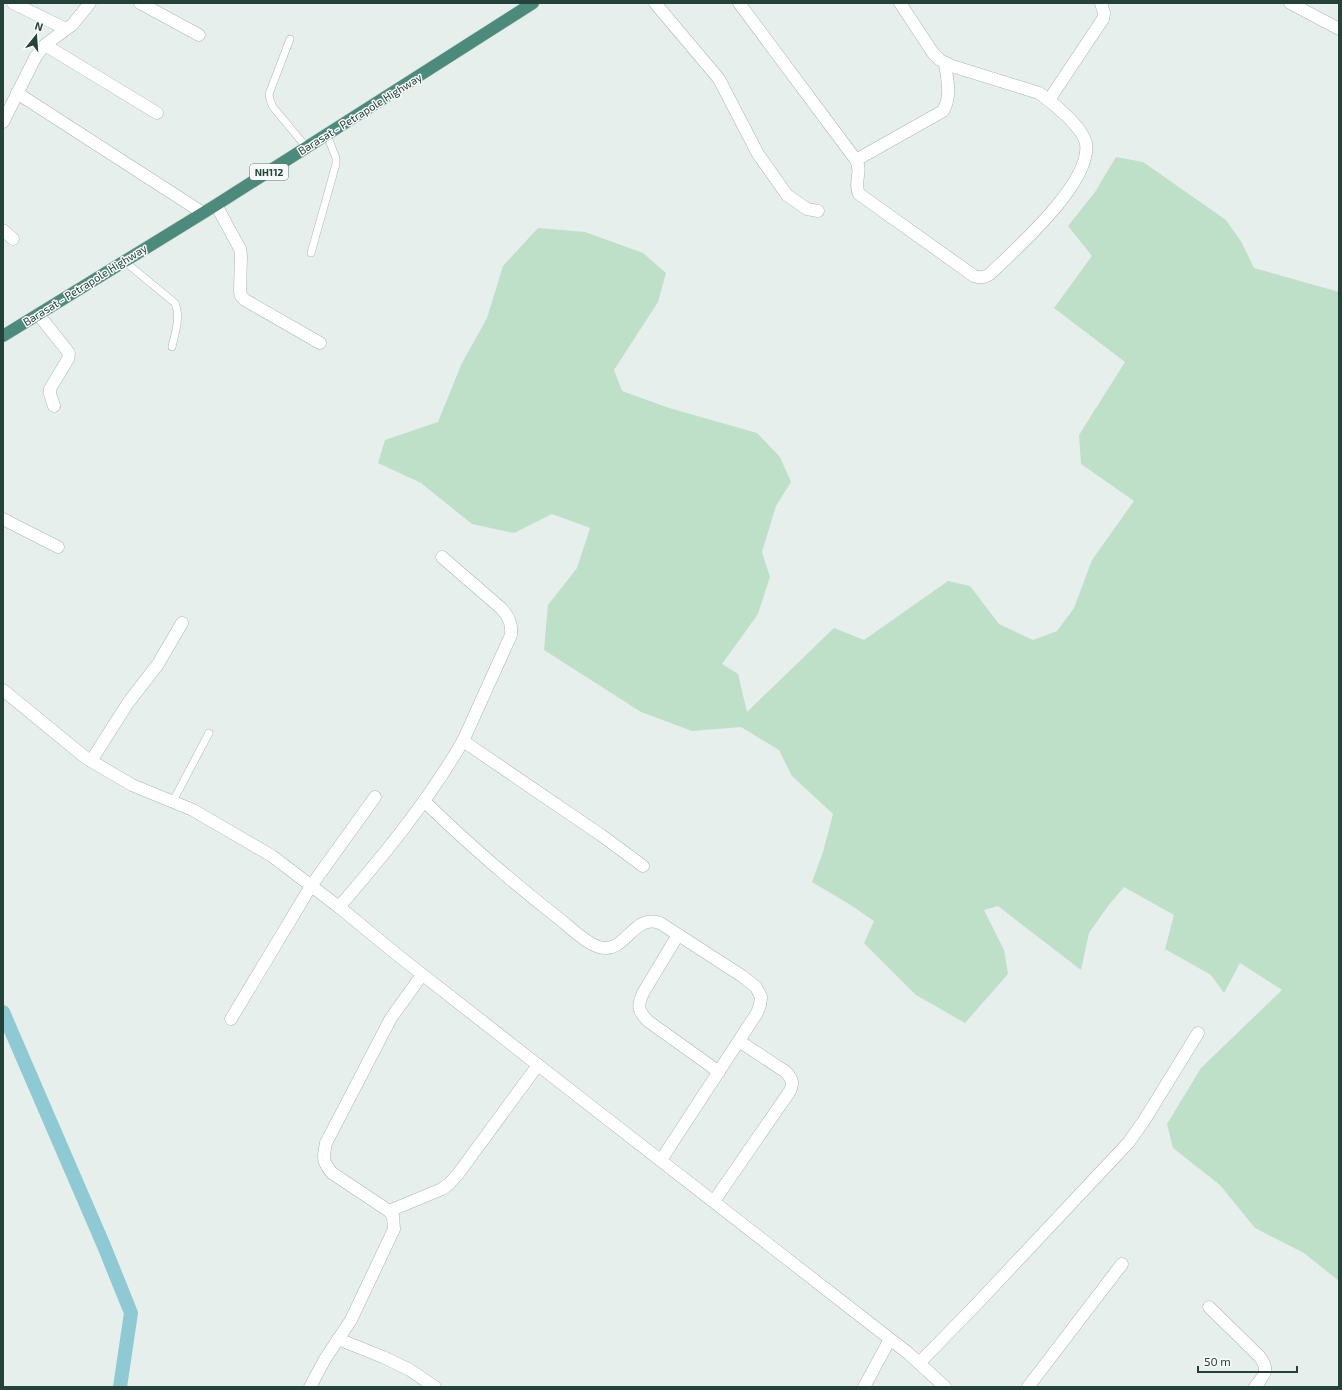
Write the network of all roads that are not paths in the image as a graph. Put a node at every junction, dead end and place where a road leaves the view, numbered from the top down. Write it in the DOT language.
graph roads {
  1 [pos="13,3"];
  2 [pos="90,3"];
  3 [pos="140,3"];
  4 [pos="533,3"];
  5 [pos="656,3"];
  6 [pos="739,3"];
  7 [pos="900,3"];
  8 [pos="1102,3"];
  9 [pos="1290,3"];
  10 [pos="66,29"];
  11 [pos="1339,30"];
  12 [pos="199,35"];
  13 [pos="290,40"];
  14 [pos="45,45"];
  15 [pos="945,63"];
  16 [pos="17,93"];
  17 [pos="1049,100"];
  18 [pos="157,113"];
  19 [pos="3,122"];
  20 [pos="327,135"];
  21 [pos="306,148"];
  22 [pos="856,160"];
  23 [pos="216,205"];
  24 [pos="818,211"];
  25 [pos="203,213"];
  26 [pos="3,230"];
  27 [pos="13,239"];
  28 [pos="311,253"];
  29 [pos="124,261"];
  30 [pos="38,314"];
  31 [pos="3,336"];
  32 [pos="320,344"];
  33 [pos="172,347"];
  34 [pos="54,406"];
  35 [pos="3,519"];
  36 [pos="58,547"];
  37 [pos="442,557"];
  38 [pos="182,623"];
  39 [pos="3,690"];
  40 [pos="209,733"];
  41 [pos="463,741"];
  42 [pos="91,762"];
  43 [pos="375,797"];
  44 [pos="173,801"];
  45 [pos="424,801"];
  46 [pos="643,866"];
  47 [pos="311,886"];
  48 [pos="339,907"];
  49 [pos="678,935"];
  50 [pos="422,975"];
  51 [pos="230,1019"];
  52 [pos="1198,1033"];
  53 [pos="739,1041"];
  54 [pos="538,1066"];
  55 [pos="719,1072"];
  56 [pos="661,1160"];
  57 [pos="714,1201"];
  58 [pos="389,1211"];
  59 [pos="1122,1264"];
  60 [pos="1209,1307"];
  61 [pos="338,1339"];
  62 [pos="890,1339"];
  63 [pos="919,1363"];
  64 [pos="310,1387"];
  65 [pos="436,1387"];
  66 [pos="864,1387"];
  67 [pos="945,1387"];
  68 [pos="1028,1387"];
  69 [pos="1255,1387"];
  1 -- 10 [label="street"];
  2 -- 10 [label="street"];
  3 -- 12 [label="street"];
  4 -- 20 [label="highway, Barasat - Petrapole Highway / NH112"];
  5 -- 24 [label="street"];
  6 -- 22 [label="street"];
  7 -- 15 [label="street"];
  8 -- 17 [label="street"];
  9 -- 11 [label="street"];
  10 -- 14 [label="street"];
  13 -- 21 [label="lane"];
  14 -- 16 [label="street"];
  14 -- 18 [label="street"];
  15 -- 17 [label="street"];
  15 -- 22 [label="street"];
  16 -- 19 [label="street"];
  16 -- 25 [label="street"];
  17 -- 22 [label="street"];
  20 -- 21 [label="highway, Barasat - Petrapole Highway / NH112"];
  20 -- 28 [label="lane"];
  21 -- 23 [label="highway, Barasat - Petrapole Highway / NH112"];
  23 -- 25 [label="highway, Barasat - Petrapole Highway / NH112"];
  23 -- 32 [label="street"];
  25 -- 29 [label="highway, Barasat - Petrapole Highway / NH112"];
  26 -- 27 [label="street"];
  29 -- 30 [label="highway, Barasat - Petrapole Highway / NH112"];
  29 -- 33 [label="lane"];
  30 -- 31 [label="highway, Barasat - Petrapole Highway / NH112"];
  30 -- 34 [label="street"];
  35 -- 36 [label="street"];
  37 -- 41 [label="street"];
  38 -- 42 [label="street"];
  39 -- 42 [label="street"];
  40 -- 44 [label="lane"];
  41 -- 45 [label="street"];
  41 -- 46 [label="street"];
  42 -- 44 [label="street"];
  43 -- 47 [label="street"];
  44 -- 47 [label="street"];
  45 -- 48 [label="street"];
  45 -- 49 [label="street"];
  47 -- 48 [label="street"];
  47 -- 51 [label="street"];
  48 -- 50 [label="street"];
  49 -- 53 [label="street"];
  49 -- 55 [label="street"];
  50 -- 54 [label="street"];
  50 -- 58 [label="street"];
  52 -- 63 [label="street"];
  53 -- 55 [label="street"];
  53 -- 57 [label="street"];
  54 -- 56 [label="street"];
  54 -- 58 [label="street"];
  55 -- 56 [label="street"];
  56 -- 57 [label="street"];
  57 -- 62 [label="street"];
  58 -- 61 [label="street"];
  59 -- 68 [label="street"];
  60 -- 69 [label="street"];
  61 -- 64 [label="street"];
  61 -- 65 [label="street"];
  62 -- 63 [label="street"];
  62 -- 66 [label="street"];
  63 -- 67 [label="street"];
}
